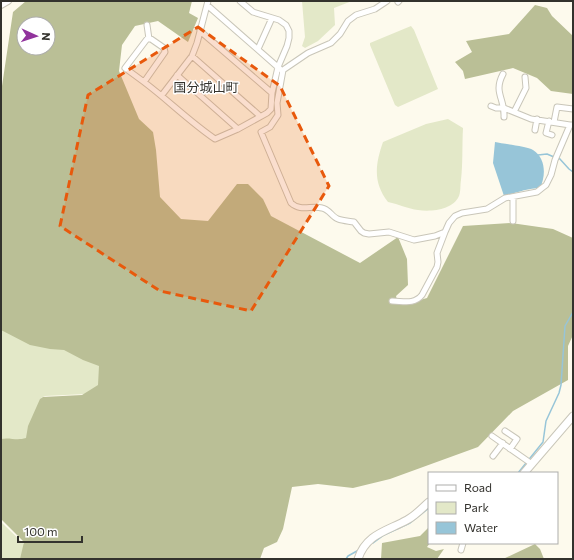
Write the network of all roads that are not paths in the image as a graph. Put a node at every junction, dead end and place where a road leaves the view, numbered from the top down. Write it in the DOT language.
graph roads {
  1 [pos="240,1"];
  2 [pos="387,1"];
  3 [pos="208,3"];
  4 [pos="272,18"];
  5 [pos="147,25"];
  6 [pos="200,31"];
  7 [pos="149,39"];
  8 [pos="258,49"];
  9 [pos="192,56"];
  10 [pos="280,69"];
  11 [pos="503,74"];
  12 [pos="177,76"];
  13 [pos="525,77"];
  14 [pos="144,82"];
  15 [pos="272,93"];
  16 [pos="162,95"];
  17 [pos="491,106"];
  18 [pos="504,108"];
  19 [pos="573,109"];
  20 [pos="514,112"];
  21 [pos="260,116"];
  22 [pos="504,117"];
  23 [pos="537,120"];
  24 [pos="551,122"];
  25 [pos="572,125"];
  26 [pos="238,129"];
  27 [pos="535,130"];
  28 [pos="552,136"];
  29 [pos="513,197"];
  30 [pos="513,221"];
  31 [pos="445,232"];
  32 [pos="392,301"];
  33 [pos="573,416"];
  34 [pos="505,431"];
  35 [pos="492,436"];
  36 [pos="503,443"];
  37 [pos="510,449"];
  38 [pos="493,456"];
  39 [pos="529,462"];
  40 [pos="524,472"];
  41 [pos="428,503"];
  42 [pos="463,544"];
  43 [pos="461,550"];
  44 [pos="358,559"];
  1 -- 4 [label="street"];
  2 -- 10 [label="street"];
  3 -- 6 [label="street"];
  3 -- 8 [label="street"];
  4 -- 8 [label="street"];
  4 -- 10 [label="street"];
  5 -- 7 [label="street"];
  6 -- 9 [label="street"];
  6 -- 15 [label="street"];
  7 -- 14 [label="street"];
  7 -- 14 [label="street"];
  8 -- 10 [label="street"];
  9 -- 12 [label="street"];
  9 -- 21 [label="street"];
  10 -- 15 [label="street"];
  10 -- 31 [label="street"];
  11 -- 18 [label="street"];
  12 -- 16 [label="street"];
  12 -- 26 [label="street"];
  13 -- 20 [label="street"];
  14 -- 16 [label="street"];
  15 -- 21 [label="street"];
  16 -- 26 [label="street"];
  17 -- 18 [label="street"];
  18 -- 20 [label="street"];
  18 -- 22 [label="street"];
  19 -- 24 [label="street"];
  20 -- 23 [label="street"];
  21 -- 26 [label="street"];
  23 -- 24 [label="street"];
  23 -- 27 [label="street"];
  24 -- 25 [label="street"];
  24 -- 28 [label="street"];
  25 -- 29 [label="street"];
  29 -- 30 [label="street"];
  29 -- 31 [label="street"];
  31 -- 32 [label="street"];
  33 -- 39 [label="main road"];
  34 -- 37 [label="street"];
  35 -- 36 [label="street"];
  36 -- 37 [label="street"];
  36 -- 38 [label="street"];
  37 -- 39 [label="street"];
  39 -- 40 [label="main road"];
  41 -- 44 [label="main road"];
  42 -- 43 [label="street"];
}
